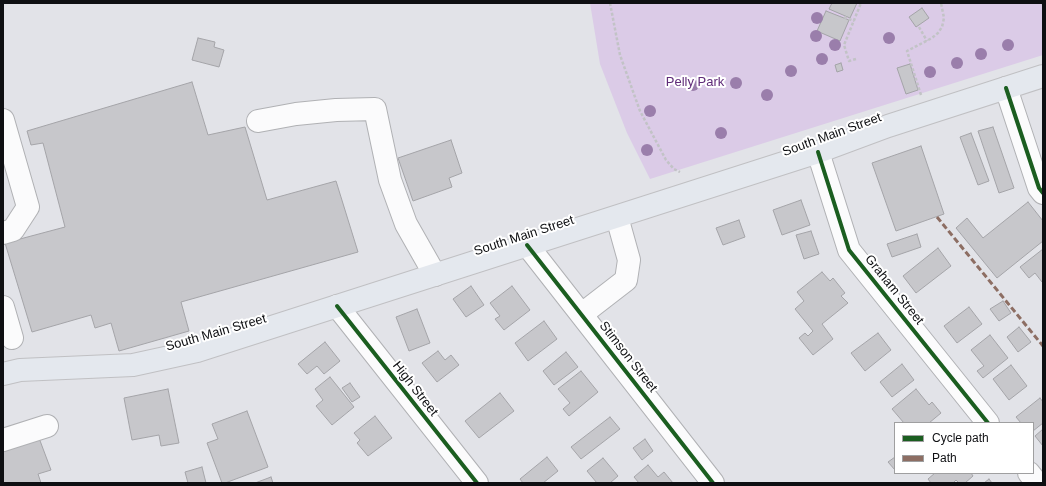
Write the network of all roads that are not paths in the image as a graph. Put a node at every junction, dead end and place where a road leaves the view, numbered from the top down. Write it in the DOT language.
graph roads {
  1 [pos="1043,76"];
  2 [pos="1006,88"];
  3 [pos="6,111"];
  4 [pos="258,122"];
  5 [pos="818,152"];
  6 [pos="1043,193"];
  7 [pos="617,217"];
  8 [pos="3,233"];
  9 [pos="527,244"];
  10 [pos="435,275"];
  11 [pos="337,306"];
  12 [pos="3,307"];
  13 [pos="582,314"];
  14 [pos="12,338"];
  15 [pos="3,374"];
  16 [pos="987,422"];
  17 [pos="47,426"];
  18 [pos="3,440"];
  19 [pos="1030,474"];
  20 [pos="477,483"];
  21 [pos="713,483"];
  22 [pos="1037,483"];
  1 -- 2 [label="main road, South Main Street"];
  2 -- 5 [label="main road, South Main Street"];
  2 -- 6 [label="street"];
  3 -- 8 [label="street"];
  4 -- 10 [label="street"];
  5 -- 7 [label="main road, South Main Street"];
  5 -- 16 [label="street, Graham Street"];
  7 -- 9 [label="main road, South Main Street"];
  7 -- 13 [label="street"];
  9 -- 10 [label="main road, South Main Street"];
  9 -- 13 [label="street, Stimson Street"];
  10 -- 11 [label="main road, South Main Street"];
  11 -- 15 [label="main road, South Main Street"];
  11 -- 20 [label="street, High Street"];
  12 -- 14 [label="street"];
  13 -- 21 [label="street, Stimson Street"];
  17 -- 18 [label="street"];
  19 -- 22 [label="street"];
}
